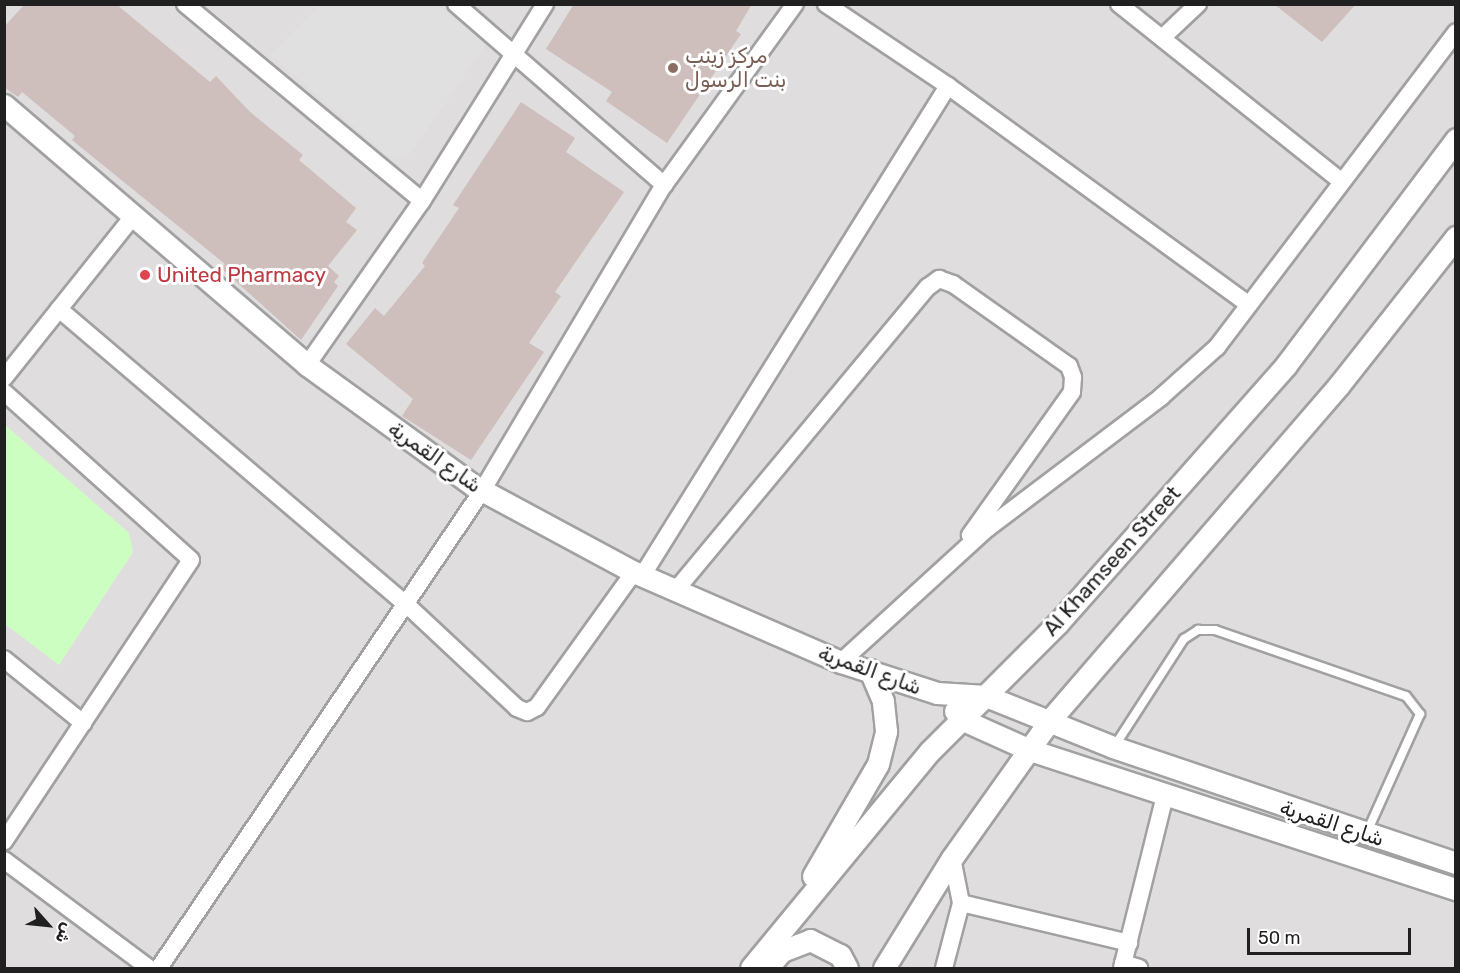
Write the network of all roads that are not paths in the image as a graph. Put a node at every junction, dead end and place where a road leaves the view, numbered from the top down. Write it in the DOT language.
graph roads {
  1 [pos="184,4"];
  2 [pos="456,4"];
  3 [pos="545,4"];
  4 [pos="795,4"];
  5 [pos="826,4"];
  6 [pos="1119,4"];
  7 [pos="1198,4"];
  8 [pos="1455,32"];
  9 [pos="1162,38"];
  10 [pos="514,55"];
  11 [pos="948,87"];
  12 [pos="4,105"];
  13 [pos="1455,139"];
  14 [pos="1342,182"];
  15 [pos="664,186"];
  16 [pos="422,201"];
  17 [pos="134,215"];
  18 [pos="1455,237"];
  19 [pos="1249,304"];
  20 [pos="59,309"];
  21 [pos="307,365"];
  22 [pos="4,378"];
  23 [pos="4,392"];
  24 [pos="482,491"];
  25 [pos="952,561"];
  26 [pos="638,574"];
  27 [pos="676,590"];
  28 [pos="406,604"];
  29 [pos="4,659"];
  30 [pos="841,662"];
  31 [pos="870,670"];
  32 [pos="938,693"];
  33 [pos="986,696"];
  34 [pos="963,720"];
  35 [pos="1050,720"];
  36 [pos="83,723"];
  37 [pos="1113,747"];
  38 [pos="1030,750"];
  39 [pos="1166,795"];
  40 [pos="1366,834"];
  41 [pos="4,841"];
  42 [pos="952,858"];
  43 [pos="4,861"];
  44 [pos="1455,863"];
  45 [pos="1455,889"];
  46 [pos="961,903"];
  47 [pos="783,928"];
  48 [pos="1129,943"];
  49 [pos="1123,966"];
  50 [pos="149,969"];
  51 [pos="159,969"];
  52 [pos="751,969"];
  53 [pos="767,969"];
  54 [pos="847,969"];
  55 [pos="884,969"];
  56 [pos="944,969"];
  57 [pos="1140,969"];
  1 -- 16 [label="street"];
  2 -- 10 [label="street"];
  3 -- 10 [label="street"];
  4 -- 15 [label="street"];
  5 -- 11 [label="street"];
  6 -- 9 [label="street"];
  7 -- 9 [label="street"];
  8 -- 14 [label="street"];
  9 -- 14 [label="street"];
  10 -- 15 [label="street"];
  10 -- 16 [label="street"];
  11 -- 19 [label="street"];
  11 -- 26 [label="street"];
  12 -- 17 [label="street, شارع القمرية"];
  13 -- 33 [label="street, Al Khamseen Street"];
  14 -- 19 [label="street"];
  15 -- 24 [label="street"];
  16 -- 21 [label="street"];
  17 -- 20 [label="street"];
  17 -- 21 [label="street, شارع القمرية"];
  18 -- 35 [label="street"];
  19 -- 25 [label="street"];
  20 -- 22 [label="street"];
  20 -- 28 [label="street"];
  21 -- 24 [label="street, شارع القمرية"];
  23 -- 36 [label="street"];
  24 -- 26 [label="street, شارع القمرية"];
  24 -- 28 [label="street"];
  25 -- 27 [label="street"];
  25 -- 30 [label="street"];
  26 -- 27 [label="street, شارع القمرية"];
  26 -- 28 [label="street"];
  27 -- 30 [label="street, شارع القمرية"];
  28 -- 51 [label="street"];
  29 -- 36 [label="street"];
  30 -- 31 [label="street, شارع القمرية"];
  31 -- 32 [label="street, شارع القمرية"];
  31 -- 47 [label="street"];
  32 -- 33 [label="street, شارع القمرية"];
  32 -- 34 [label="street, شارع القمرية"];
  33 -- 34 [label="street, Al Khamseen Street"];
  33 -- 35 [label="street, شارع القمرية"];
  34 -- 38 [label="street"];
  34 -- 47 [label="street, Al Khamseen Street"];
  35 -- 37 [label="street, شارع القمرية"];
  35 -- 38 [label="street"];
  36 -- 41 [label="street"];
  37 -- 40 [label="street, شارع القمرية"];
  37 -- 40 [label="lane"];
  38 -- 39 [label="street"];
  38 -- 42 [label="street"];
  39 -- 45 [label="street"];
  39 -- 48 [label="street"];
  40 -- 44 [label="street, شارع القمرية"];
  42 -- 46 [label="street"];
  42 -- 55 [label="street"];
  43 -- 50 [label="street"];
  46 -- 48 [label="street"];
  46 -- 56 [label="street"];
  47 -- 52 [label="street, Al Khamseen Street"];
  48 -- 49 [label="street"];
  49 -- 57 [label="street"];
  53 -- 54 [label="street"];
}
